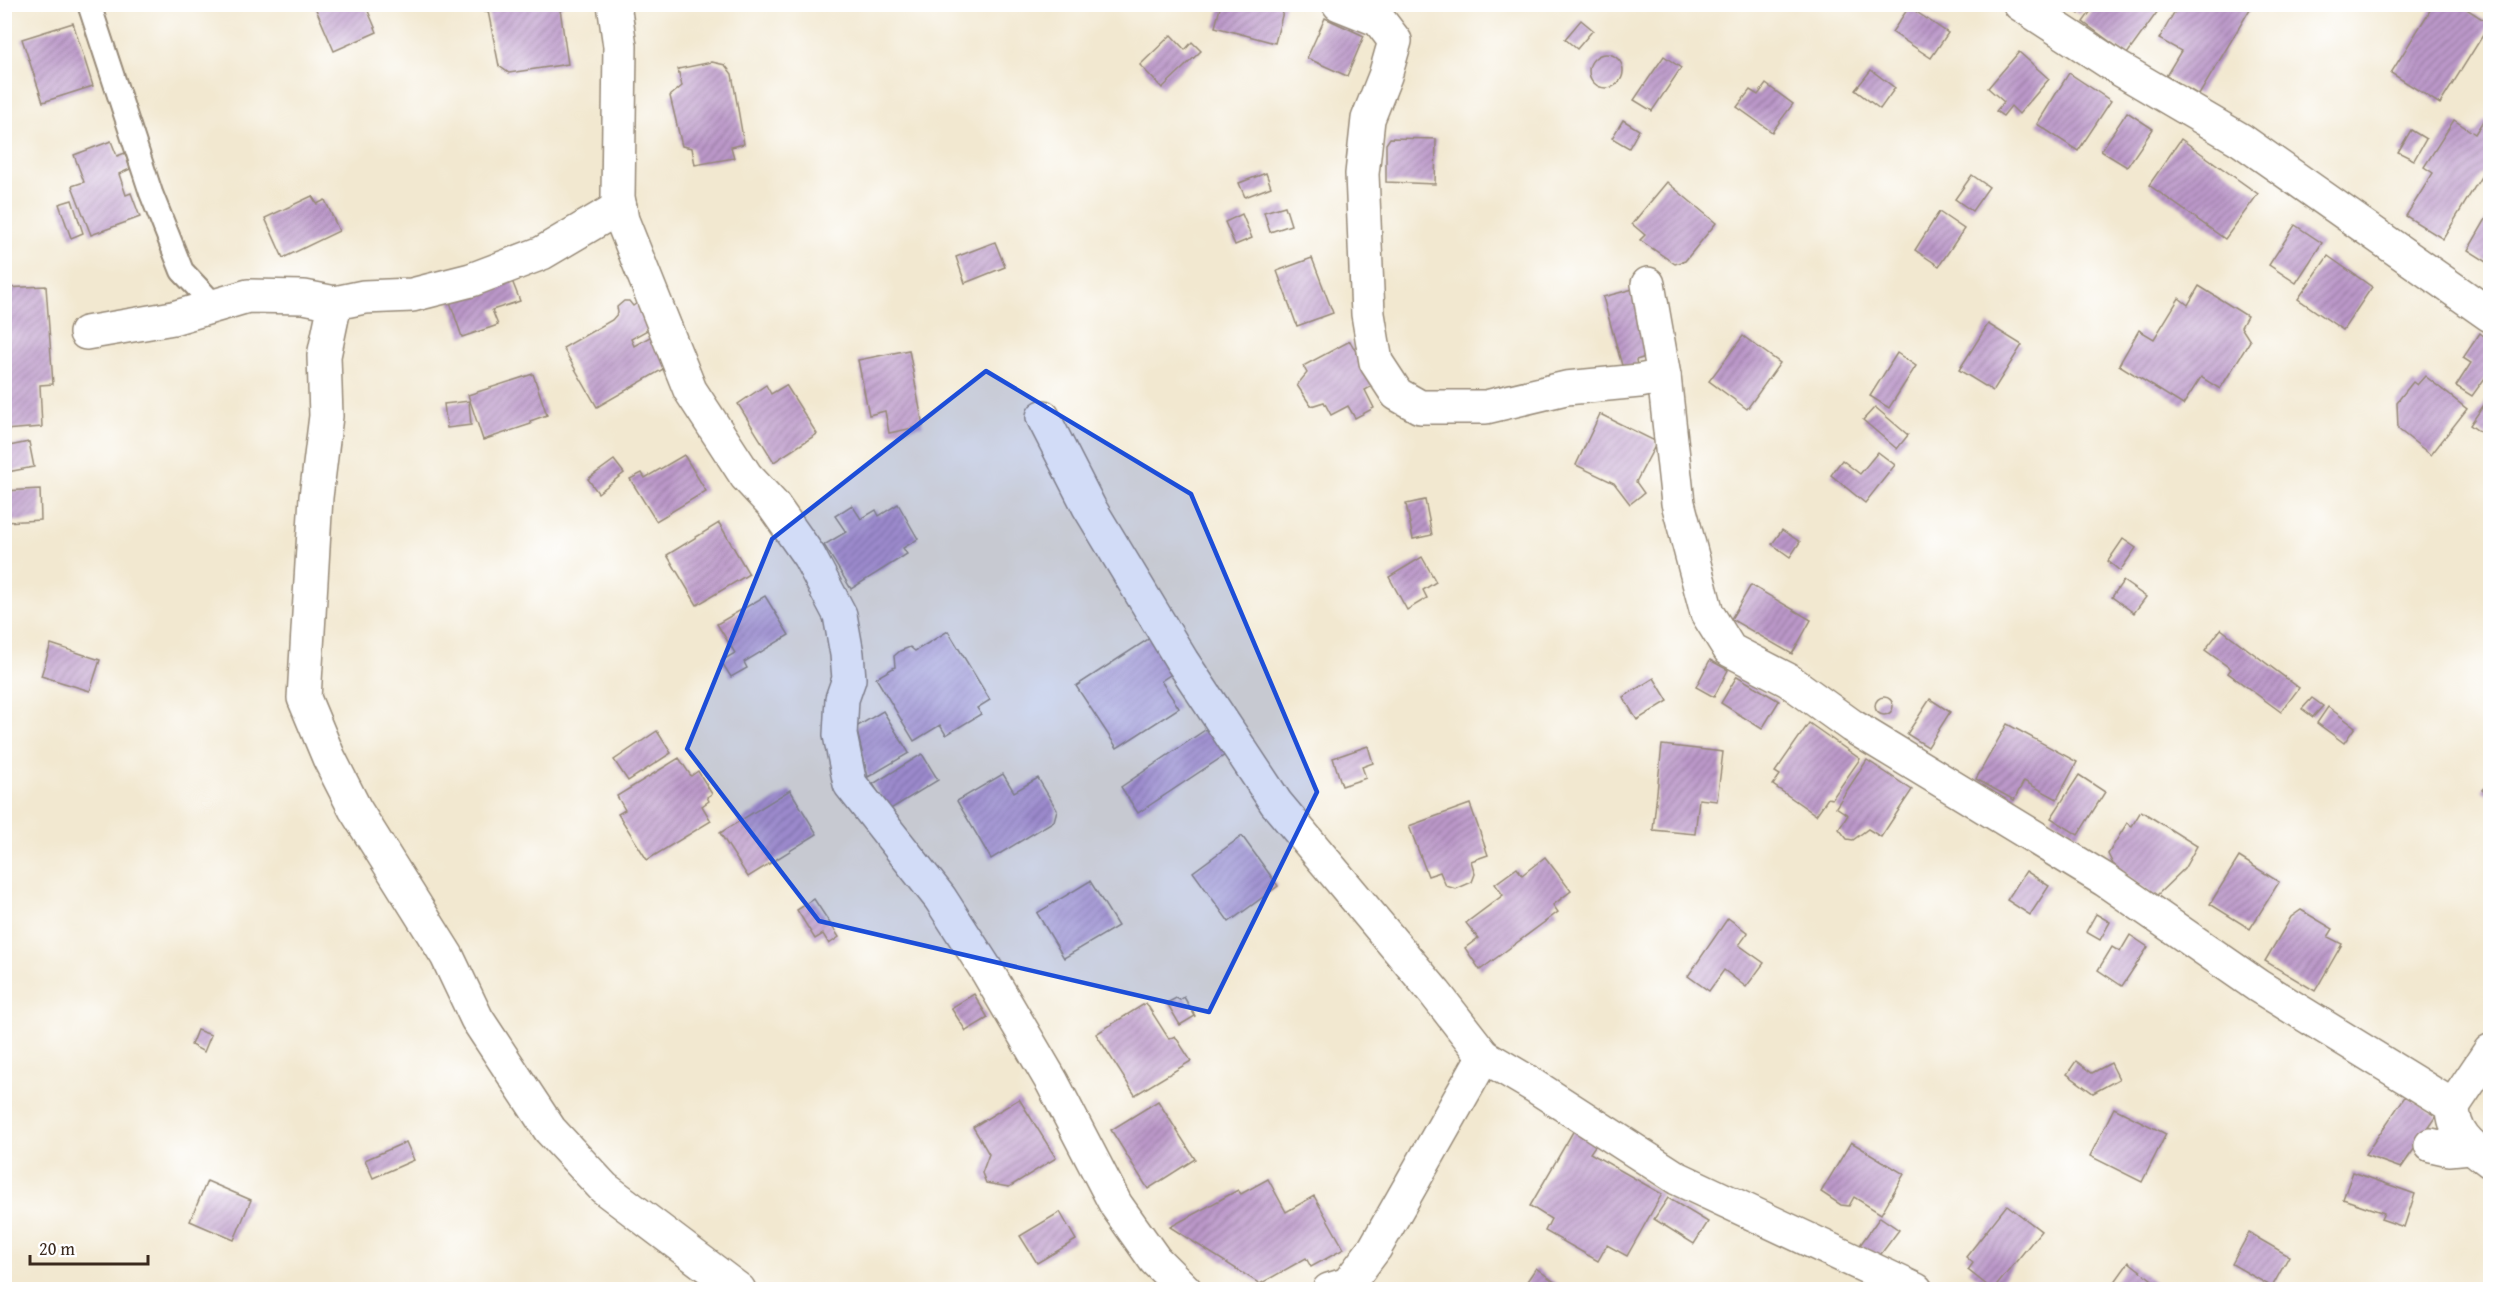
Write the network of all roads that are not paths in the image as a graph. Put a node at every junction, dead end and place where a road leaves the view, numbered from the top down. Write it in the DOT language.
graph roads {
  1 [pos="89,4"];
  2 [pos="614,4"];
  3 [pos="1339,4"];
  4 [pos="2020,4"];
  5 [pos="620,207"];
  6 [pos="1648,284"];
  7 [pos="335,303"];
  8 [pos="215,306"];
  9 [pos="2490,315"];
  10 [pos="86,333"];
  11 [pos="1664,376"];
  12 [pos="1043,417"];
  13 [pos="2490,1051"];
  14 [pos="1484,1056"];
  15 [pos="2453,1106"];
  16 [pos="2431,1145"];
  17 [pos="2480,1154"];
  18 [pos="1346,1288"];
  19 [pos="738,1290"];
  20 [pos="1185,1290"];
  21 [pos="1916,1290"];
  1 -- 8 [label="lane"];
  2 -- 5 [label="street"];
  3 -- 11 [label="street"];
  4 -- 9 [label="street"];
  5 -- 7 [label="street"];
  5 -- 20 [label="street"];
  6 -- 11 [label="street"];
  7 -- 8 [label="street"];
  7 -- 19 [label="street"];
  8 -- 10 [label="street"];
  11 -- 15 [label="street"];
  12 -- 14 [label="street"];
  13 -- 15 [label="street"];
  14 -- 18 [label="street"];
  14 -- 21 [label="street"];
  15 -- 17 [label="street"];
  16 -- 17 [label="street"];
}
